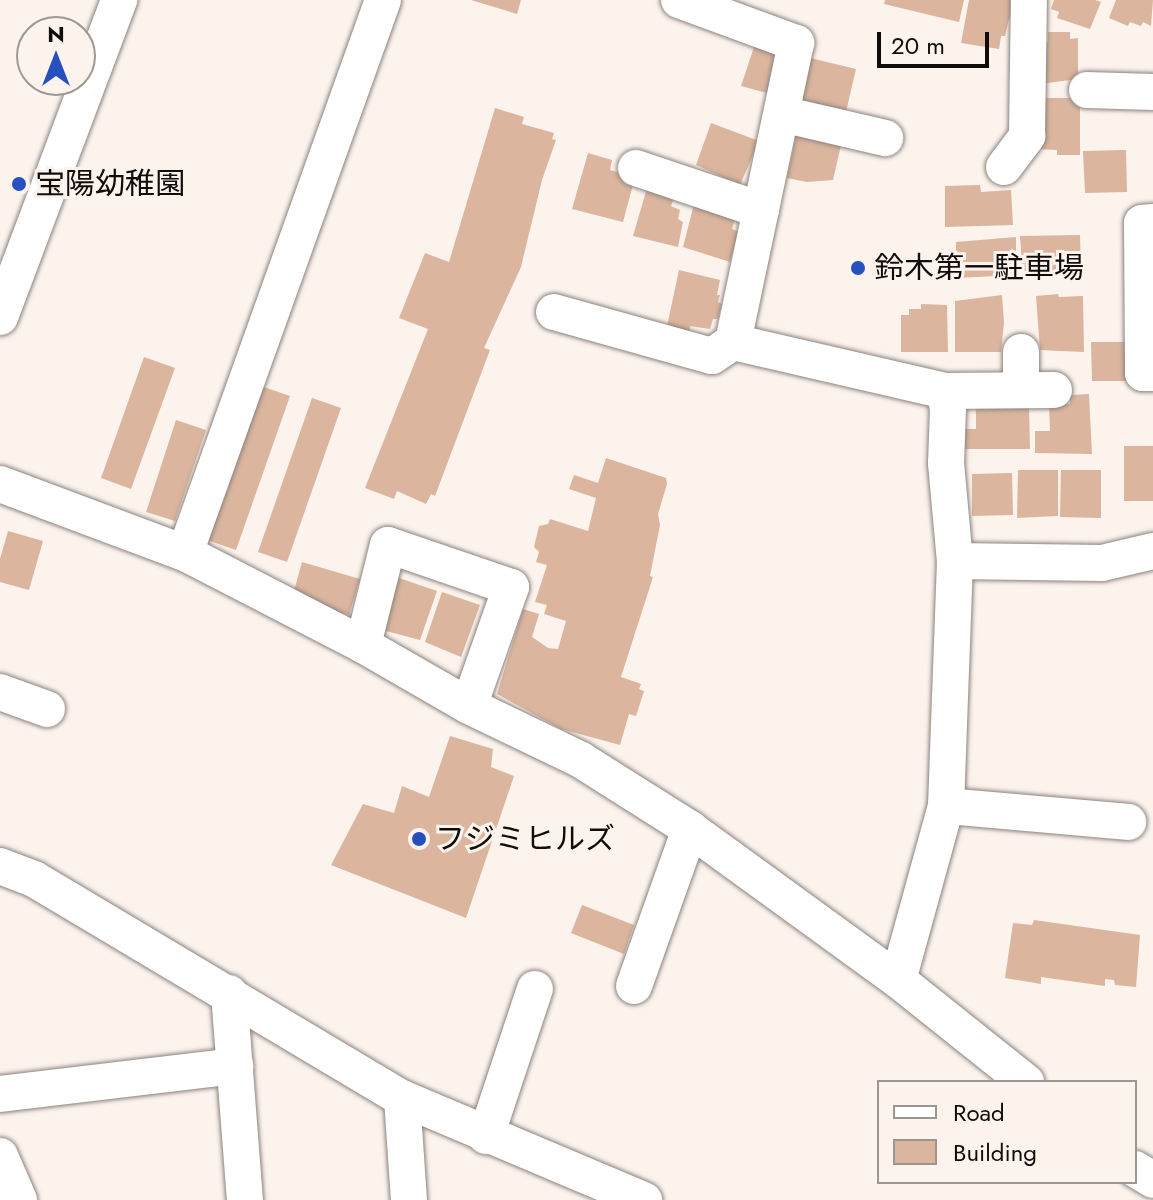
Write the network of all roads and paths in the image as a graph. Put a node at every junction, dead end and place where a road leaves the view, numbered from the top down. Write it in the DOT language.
graph roads {
  1 [pos="119,0"];
  2 [pos="383,0"];
  3 [pos="679,0"];
  4 [pos="1029,0"];
  5 [pos="1087,90"];
  6 [pos="1153,92"];
  7 [pos="782,114"];
  8 [pos="885,138"];
  9 [pos="1004,167"];
  10 [pos="636,168"];
  11 [pos="761,210"];
  12 [pos="1153,222"];
  13 [pos="554,312"];
  14 [pos="0,317"];
  15 [pos="733,342"];
  16 [pos="1021,352"];
  17 [pos="1153,373"];
  18 [pos="945,391"];
  19 [pos="0,484"];
  20 [pos="1153,551"];
  21 [pos="185,553"];
  22 [pos="955,561"];
  23 [pos="363,645"];
  24 [pos="0,692"];
  25 [pos="469,706"];
  26 [pos="47,709"];
  27 [pos="946,806"];
  28 [pos="1128,822"];
  29 [pos="690,829"];
  30 [pos="0,866"];
  31 [pos="898,980"];
  32 [pos="634,986"];
  33 [pos="535,989"];
  34 [pos="229,993"];
  35 [pos="235,1066"];
  36 [pos="1023,1080"];
  37 [pos="0,1094"];
  38 [pos="402,1098"];
  39 [pos="486,1136"];
  40 [pos="0,1156"];
  41 [pos="625,1196"];
  42 [pos="19,1200"];
  43 [pos="245,1200"];
  44 [pos="409,1200"];
  1 -- 14 [label="street"];
  2 -- 21 [label="street"];
  3 -- 7 [label="street"];
  4 -- 9 [label="street"];
  5 -- 6 [label="street"];
  7 -- 8 [label="street"];
  7 -- 11 [label="street"];
  10 -- 11 [label="street"];
  11 -- 15 [label="street"];
  12 -- 17 [label="street"];
  13 -- 15 [label="street"];
  15 -- 18 [label="street"];
  16 -- 18 [label="street"];
  18 -- 22 [label="street"];
  19 -- 21 [label="street"];
  20 -- 22 [label="street"];
  21 -- 23 [label="street"];
  22 -- 27 [label="street"];
  23 -- 25 [label="street"];
  23 -- 25 [label="street"];
  24 -- 26 [label="street"];
  25 -- 29 [label="street"];
  27 -- 28 [label="street"];
  27 -- 31 [label="street"];
  29 -- 31 [label="street"];
  29 -- 32 [label="street"];
  30 -- 34 [label="street"];
  31 -- 36 [label="street"];
  33 -- 39 [label="street"];
  34 -- 35 [label="street"];
  34 -- 38 [label="street"];
  35 -- 37 [label="street"];
  35 -- 43 [label="street"];
  38 -- 39 [label="street"];
  38 -- 44 [label="street"];
  39 -- 41 [label="street"];
  40 -- 42 [label="street"];
}
